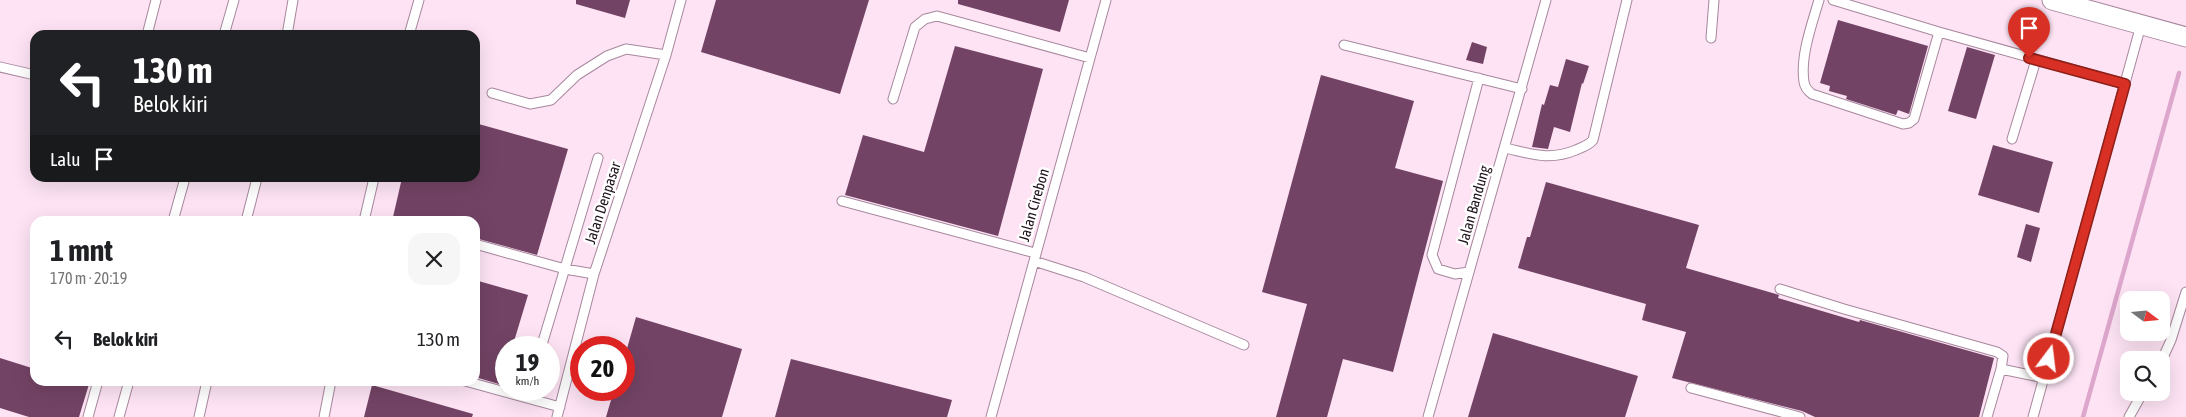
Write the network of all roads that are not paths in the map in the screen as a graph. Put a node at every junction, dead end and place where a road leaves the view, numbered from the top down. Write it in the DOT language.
graph roads {
  1 [pos="156,0"];
  2 [pos="234,0"];
  3 [pos="292,0"];
  4 [pos="419,0"];
  5 [pos="681,0"];
  6 [pos="1106,0"];
  7 [pos="1546,0"];
  8 [pos="1627,0"];
  9 [pos="1714,0"];
  10 [pos="1819,0"];
  11 [pos="1833,0"];
  12 [pos="2052,0"];
  13 [pos="2141,25"];
  14 [pos="148,30"];
  15 [pos="225,30"];
  16 [pos="288,30"];
  17 [pos="410,30"];
  18 [pos="1939,32"];
  19 [pos="2186,37"];
  20 [pos="1711,38"];
  21 [pos="1344,45"];
  22 [pos="666,55"];
  23 [pos="1090,58"];
  24 [pos="2036,60"];
  25 [pos="0,67"];
  26 [pos="30,74"];
  27 [pos="1479,78"];
  28 [pos="2125,84"];
  29 [pos="1522,89"];
  30 [pos="492,93"];
  31 [pos="893,99"];
  32 [pos="2012,139"];
  33 [pos="1505,148"];
  34 [pos="598,158"];
  35 [pos="184,182"];
  36 [pos="256,182"];
  37 [pos="373,182"];
  38 [pos="842,201"];
  39 [pos="174,216"];
  40 [pos="247,216"];
  41 [pos="365,216"];
  42 [pos="480,245"];
  43 [pos="1034,257"];
  44 [pos="565,269"];
  45 [pos="1469,272"];
  46 [pos="594,274"];
  47 [pos="1780,289"];
  48 [pos="2186,292"];
  49 [pos="545,336"];
  50 [pos="1244,345"];
  51 [pos="2166,351"];
  52 [pos="2001,369"];
  53 [pos="2044,378"];
  54 [pos="480,384"];
  55 [pos="97,386"];
  56 [pos="128,386"];
  57 [pos="206,386"];
  58 [pos="330,386"];
  59 [pos="495,387"];
  60 [pos="1691,388"];
  61 [pos="546,401"];
  62 [pos="2139,401"];
  63 [pos="560,406"];
  64 [pos="88,417"];
  65 [pos="119,417"];
  66 [pos="199,417"];
  67 [pos="324,417"];
  68 [pos="557,417"];
  69 [pos="991,417"];
  70 [pos="1428,417"];
  71 [pos="1800,417"];
  72 [pos="1987,417"];
  73 [pos="2033,417"];
  74 [pos="2129,417"];
  1 -- 14 [label="lane"];
  2 -- 15 [label="lane"];
  3 -- 16 [label="lane"];
  4 -- 17 [label="lane"];
  5 -- 22 [label="lane, Jalan Denpasar"];
  6 -- 23 [label="lane, Jalan Cirebon"];
  7 -- 29 [label="lane, Jalan Bandung"];
  8 -- 33 [label="lane"];
  9 -- 20 [label="lane"];
  10 -- 18 [label="lane"];
  11 -- 18 [label="lane"];
  12 -- 13 [label="street"];
  13 -- 19 [label="street"];
  13 -- 28 [label="lane"];
  18 -- 24 [label="lane"];
  21 -- 27 [label="lane"];
  22 -- 30 [label="lane"];
  22 -- 46 [label="lane, Jalan Denpasar"];
  23 -- 31 [label="lane"];
  23 -- 43 [label="lane, Jalan Cirebon"];
  24 -- 28 [label="lane"];
  24 -- 32 [label="lane"];
  25 -- 26 [label="lane"];
  27 -- 29 [label="lane"];
  27 -- 45 [label="lane"];
  28 -- 53 [label="lane"];
  29 -- 33 [label="lane, Jalan Bandung"];
  33 -- 45 [label="lane, Jalan Bandung"];
  34 -- 44 [label="lane"];
  35 -- 39 [label="lane"];
  36 -- 40 [label="lane"];
  37 -- 41 [label="lane"];
  38 -- 43 [label="lane"];
  42 -- 44 [label="lane"];
  43 -- 50 [label="lane"];
  43 -- 69 [label="lane, Jalan Cirebon"];
  44 -- 46 [label="lane"];
  44 -- 49 [label="lane"];
  45 -- 70 [label="lane, Jalan Bandung"];
  46 -- 63 [label="lane, Jalan Denpasar"];
  47 -- 52 [label="lane"];
  48 -- 51 [label="lane"];
  52 -- 53 [label="lane"];
  52 -- 72 [label="lane"];
  53 -- 73 [label="lane"];
  54 -- 59 [label="lane"];
  55 -- 64 [label="lane"];
  56 -- 65 [label="lane"];
  57 -- 66 [label="lane"];
  58 -- 67 [label="lane"];
  60 -- 71 [label="lane"];
  61 -- 63 [label="lane"];
  62 -- 74 [label="lane"];
  63 -- 68 [label="lane, Jalan Denpasar"];
}
